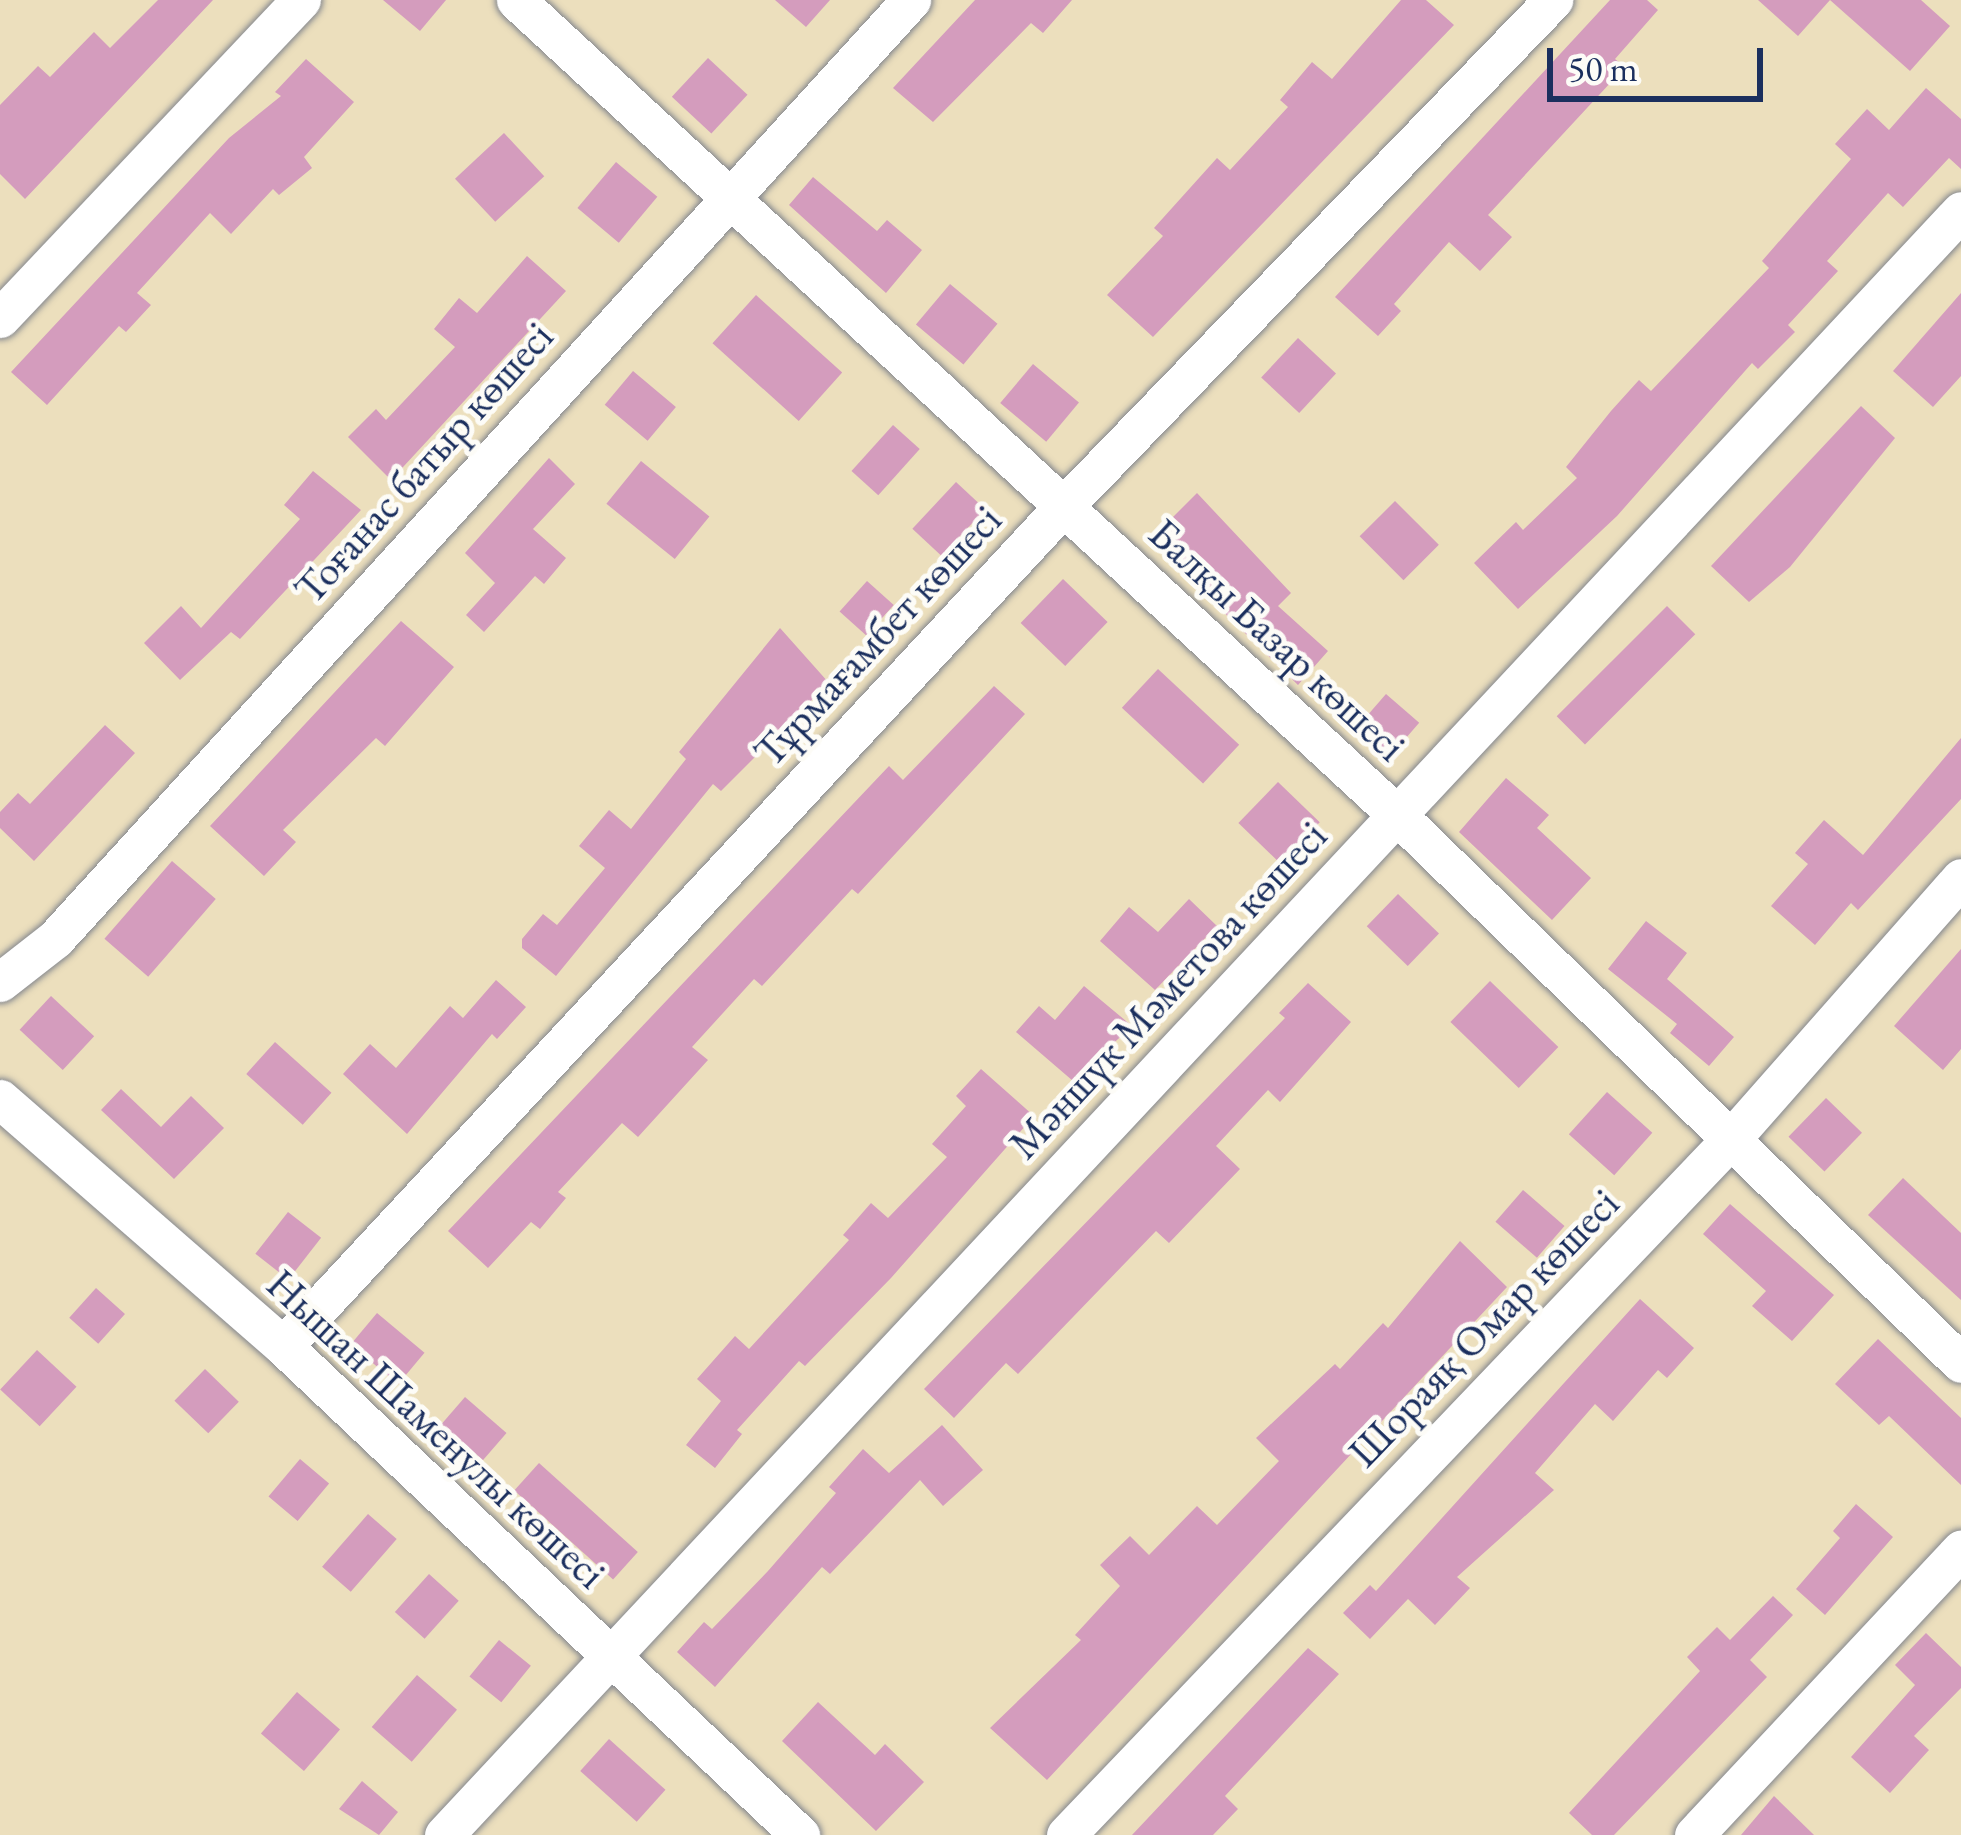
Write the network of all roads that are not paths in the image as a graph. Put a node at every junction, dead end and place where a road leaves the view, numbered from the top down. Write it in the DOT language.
graph roads {
  1 [pos="301,0"];
  2 [pos="516,0"];
  3 [pos="911,0"];
  4 [pos="1553,0"];
  5 [pos="730,199"];
  6 [pos="1961,211"];
  7 [pos="0,319"];
  8 [pos="1062,508"];
  9 [pos="1397,815"];
  10 [pos="1961,878"];
  11 [pos="0,982"];
  12 [pos="0,1100"];
  13 [pos="1730,1140"];
  14 [pos="283,1346"];
  15 [pos="1961,1363"];
  16 [pos="1961,1550"];
  17 [pos="608,1659"];
  18 [pos="444,1835"];
  19 [pos="800,1835"];
  20 [pos="1066,1835"];
  21 [pos="1694,1835"];
  1 -- 7 [label="street"];
  2 -- 5 [label="street, Балқы Базар көшесі"];
  3 -- 5 [label="street, Тоғанас батыр көшесі"];
  4 -- 8 [label="street, Тұрмағамбет көшесі"];
  5 -- 8 [label="street, Балқы Базар көшесі"];
  5 -- 11 [label="street, Тоғанас батыр көшесі"];
  6 -- 9 [label="street, Мәншүк Мәметова көшесі"];
  8 -- 9 [label="street, Балқы Базар көшесі"];
  8 -- 14 [label="street, Тұрмағамбет көшесі"];
  9 -- 13 [label="street, Балқы Базар көшесі"];
  9 -- 17 [label="street, Мәншүк Мәметова көшесі"];
  10 -- 13 [label="street, Шораяқ Омар көшесі"];
  12 -- 14 [label="street, Нышан Шаменулы көшесі"];
  13 -- 15 [label="street, Балқы Базар көшесі"];
  13 -- 20 [label="street, Шораяқ Омар көшесі"];
  14 -- 17 [label="street, Нышан Шаменулы көшесі"];
  16 -- 21 [label="street"];
  17 -- 18 [label="street, Мәншүк Мәметова көшесі"];
  17 -- 19 [label="street, Нышан Шаменулы көшесі"];
}
